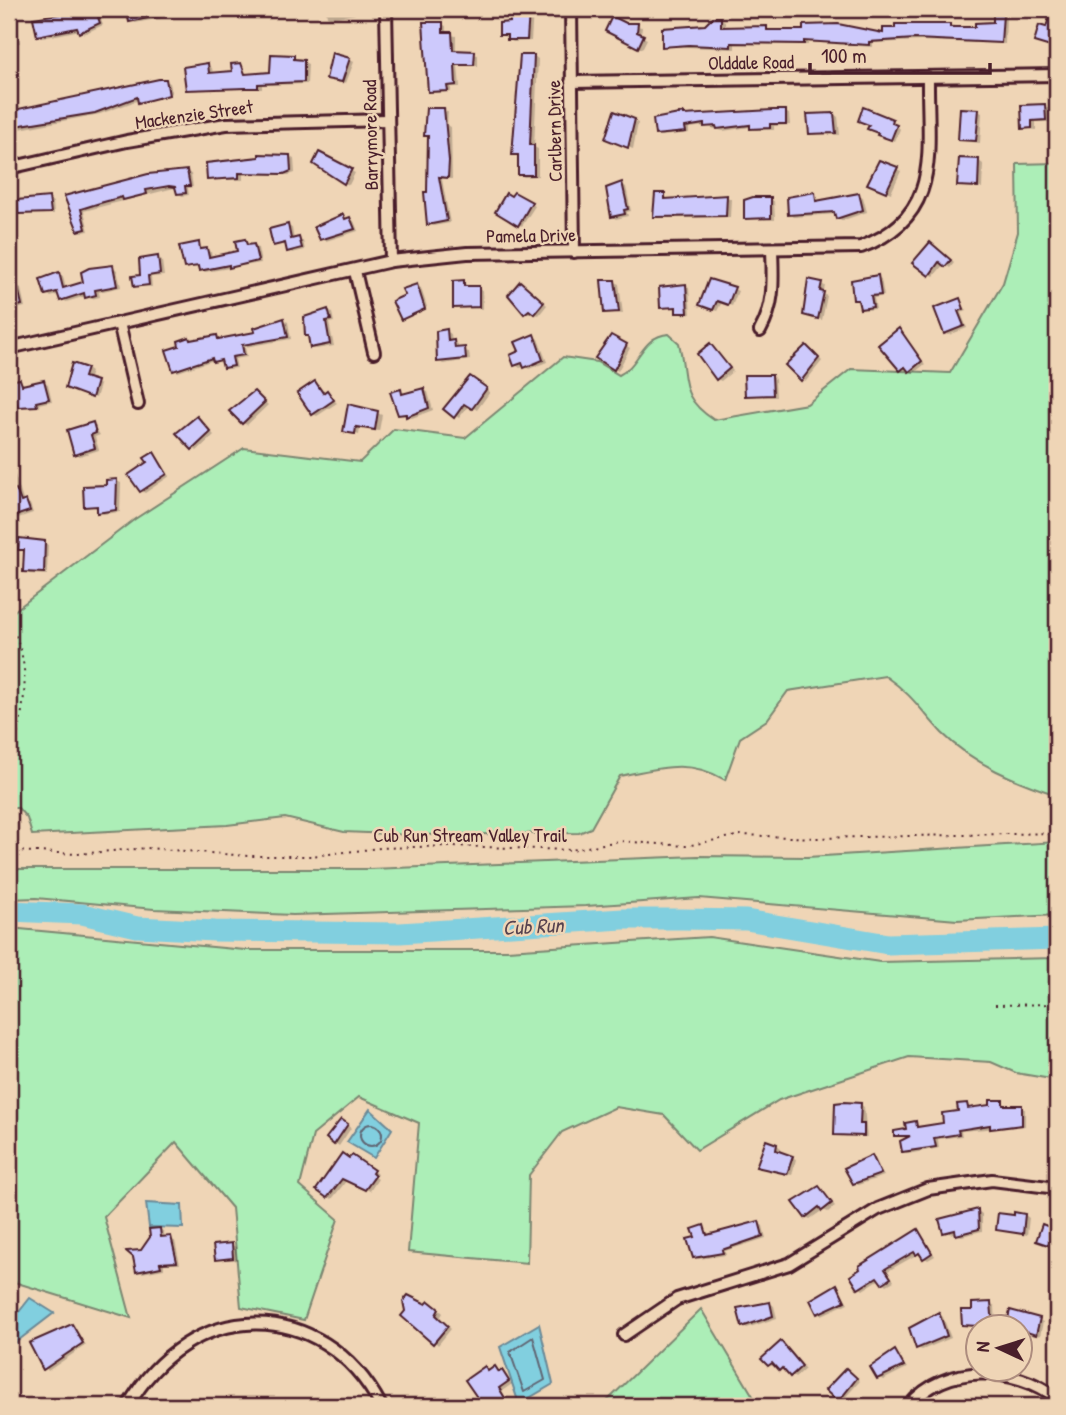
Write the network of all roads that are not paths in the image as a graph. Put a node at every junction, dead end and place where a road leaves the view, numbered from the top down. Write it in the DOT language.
graph roads {
  1 [pos="386,9"];
  2 [pos="570,9"];
  3 [pos="1057,75"];
  4 [pos="928,77"];
  5 [pos="571,82"];
  6 [pos="387,120"];
  7 [pos="9,168"];
  8 [pos="772,250"];
  9 [pos="574,252"];
  10 [pos="391,261"];
  11 [pos="355,271"];
  12 [pos="119,323"];
  13 [pos="760,331"];
  14 [pos="9,348"];
  15 [pos="374,352"];
  16 [pos="138,404"];
  17 [pos="1057,1188"];
  18 [pos="624,1335"];
  19 [pos="1057,1398"];
  20 [pos="128,1406"];
  21 [pos="381,1406"];
  22 [pos="909,1406"];
  1 -- 6 [label="street, Barrymore Road"];
  2 -- 5 [label="street, Carlbern Drive"];
  3 -- 4 [label="street, Olddale Road"];
  4 -- 5 [label="street, Olddale Road"];
  4 -- 8 [label="street, Pamela Drive"];
  5 -- 9 [label="street, Carlbern Drive"];
  6 -- 7 [label="street, Mackenzie Street"];
  6 -- 10 [label="street, Barrymore Road"];
  8 -- 9 [label="street, Pamela Drive"];
  8 -- 13 [label="street"];
  9 -- 10 [label="street, Pamela Drive"];
  10 -- 11 [label="street, Pamela Drive"];
  11 -- 12 [label="street, Pamela Drive"];
  11 -- 15 [label="street"];
  12 -- 14 [label="street, Pamela Drive"];
  12 -- 16 [label="street"];
  17 -- 18 [label="street"];
  19 -- 22 [label="street"];
  20 -- 21 [label="street"];
}
